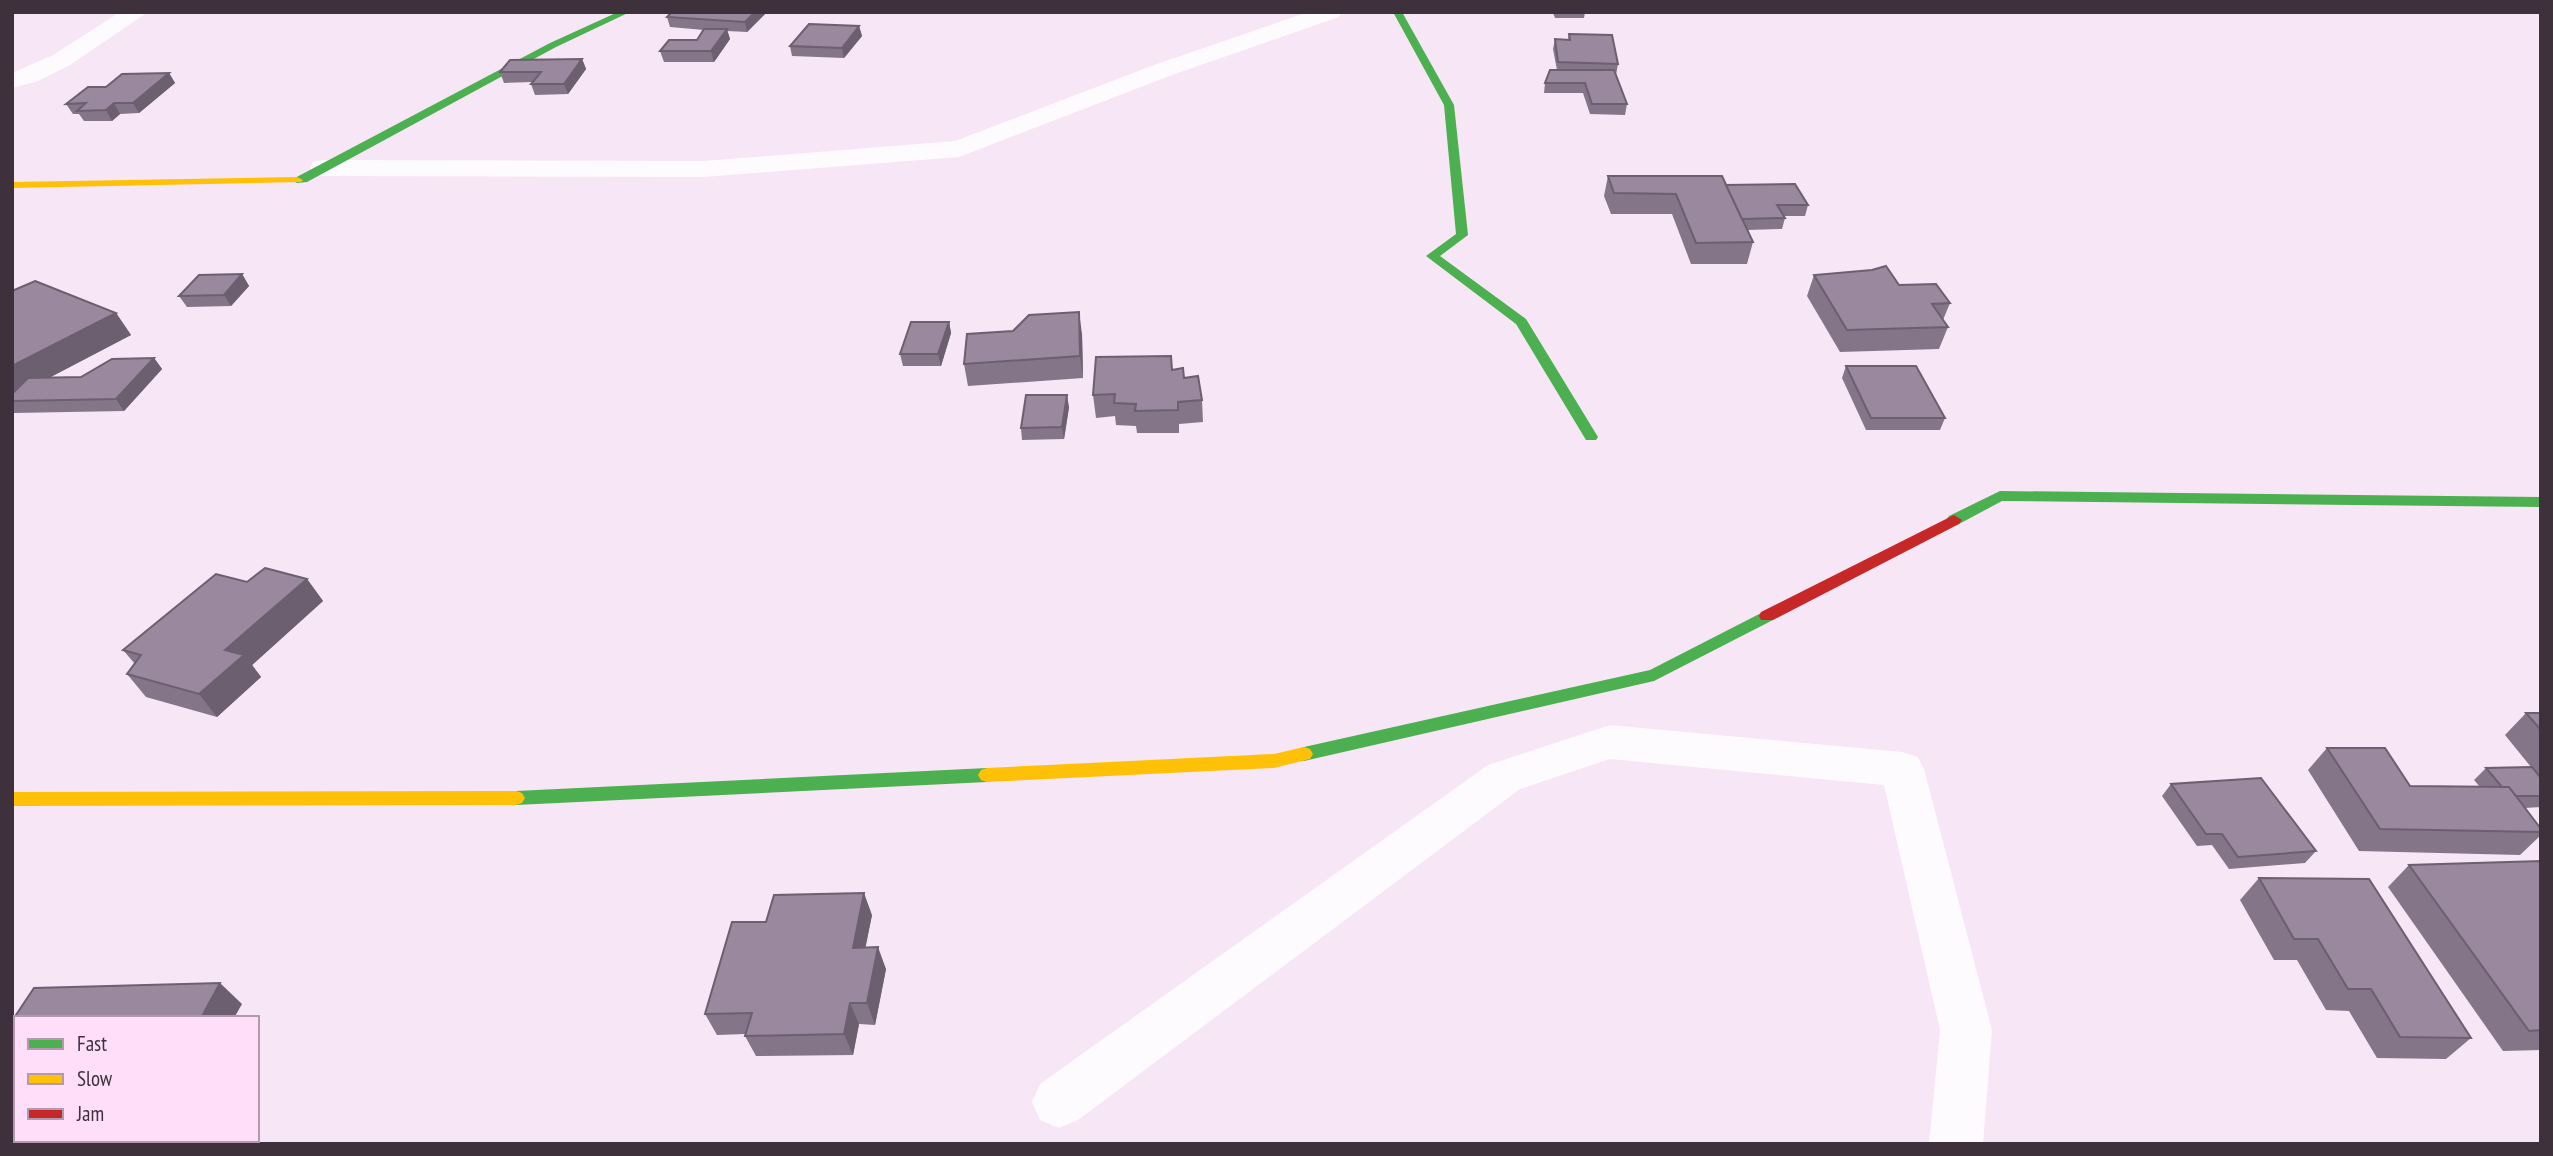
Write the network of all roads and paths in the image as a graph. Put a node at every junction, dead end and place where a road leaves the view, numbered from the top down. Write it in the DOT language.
graph roads {
  1 [pos="137,12"];
  2 [pos="626,12"];
  3 [pos="1331,12"];
  4 [pos="1397,12"];
  5 [pos="12,81"];
  6 [pos="323,168"];
  7 [pos="12,186"];
  8 [pos="1591,437"];
  9 [pos="2541,502"];
  10 [pos="12,799"];
  11 [pos="1059,1102"];
  12 [pos="1956,1144"];
  1 -- 5 [label="street"];
  2 -- 6 [label="street"];
  3 -- 6 [label="street"];
  4 -- 8 [label="street"];
  6 -- 7 [label="street"];
  9 -- 10 [label="street"];
  11 -- 12 [label="street"];
}
